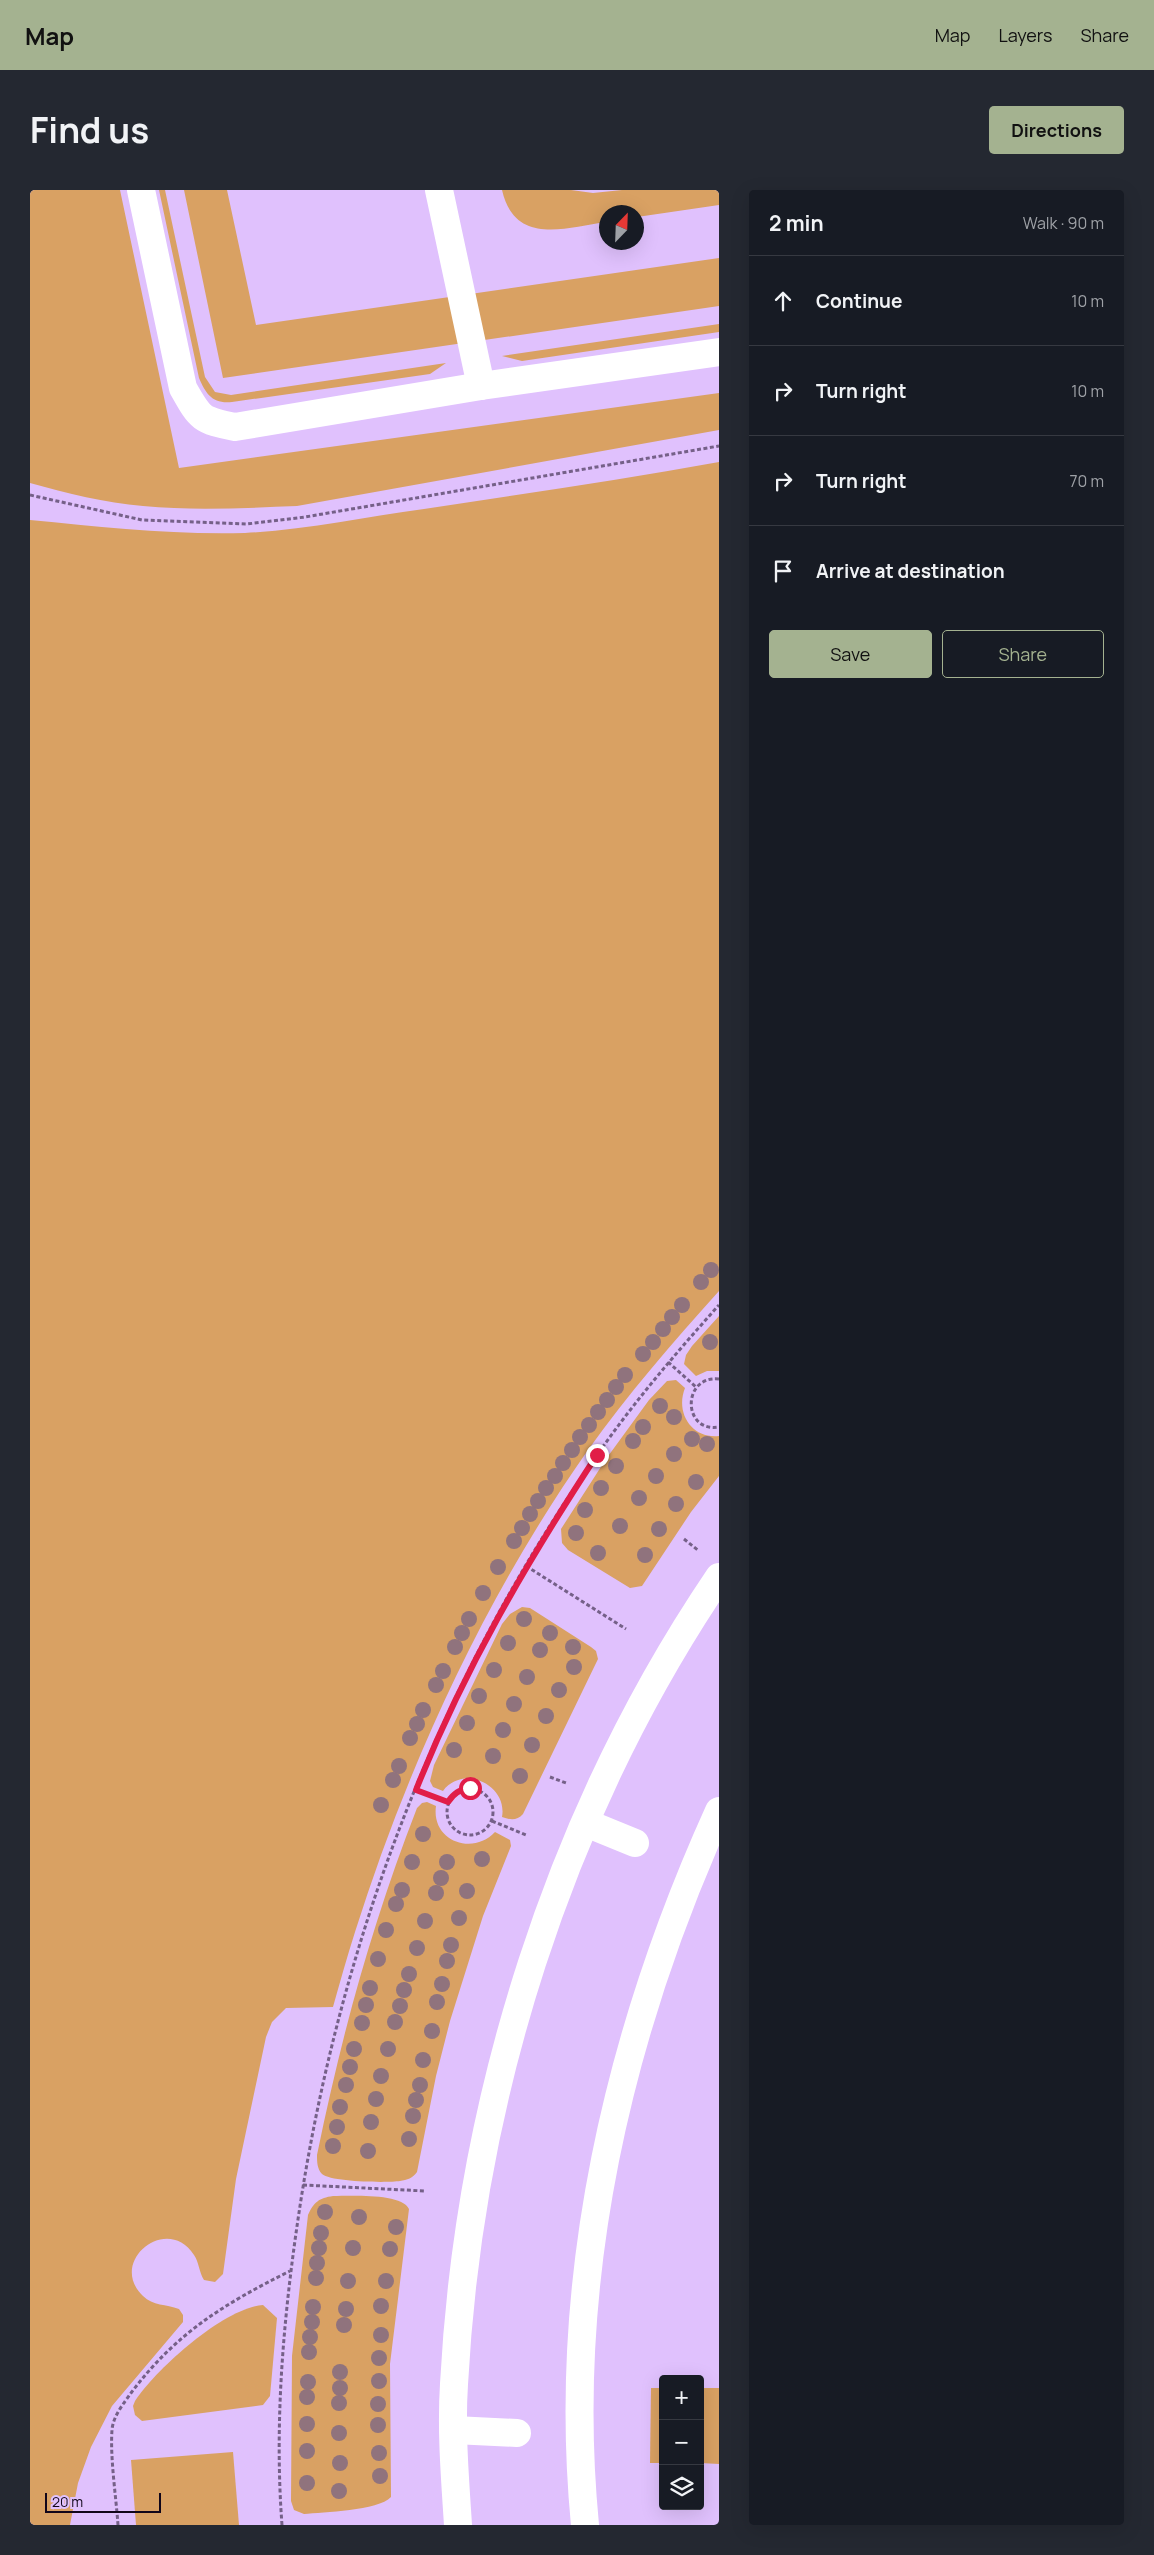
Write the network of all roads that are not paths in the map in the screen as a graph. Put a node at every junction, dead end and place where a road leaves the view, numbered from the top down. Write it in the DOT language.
graph roads {
  1 [pos="141,190"];
  2 [pos="439,190"];
  3 [pos="719,352"];
  4 [pos="481,386"];
  5 [pos="719,1577"];
  6 [pos="719,1811"];
  7 [pos="586,1823"];
  8 [pos="635,1843"];
  9 [pos="454,2430"];
  10 [pos="517,2433"];
  11 [pos="458,2525"];
  12 [pos="585,2525"];
  1 -- 4 [label="lane"];
  2 -- 4 [label="lane"];
  3 -- 4 [label="lane"];
  5 -- 7 [label="lane"];
  6 -- 12 [label="lane"];
  7 -- 8 [label="lane"];
  7 -- 9 [label="lane"];
  9 -- 10 [label="lane"];
  9 -- 11 [label="lane"];
}
